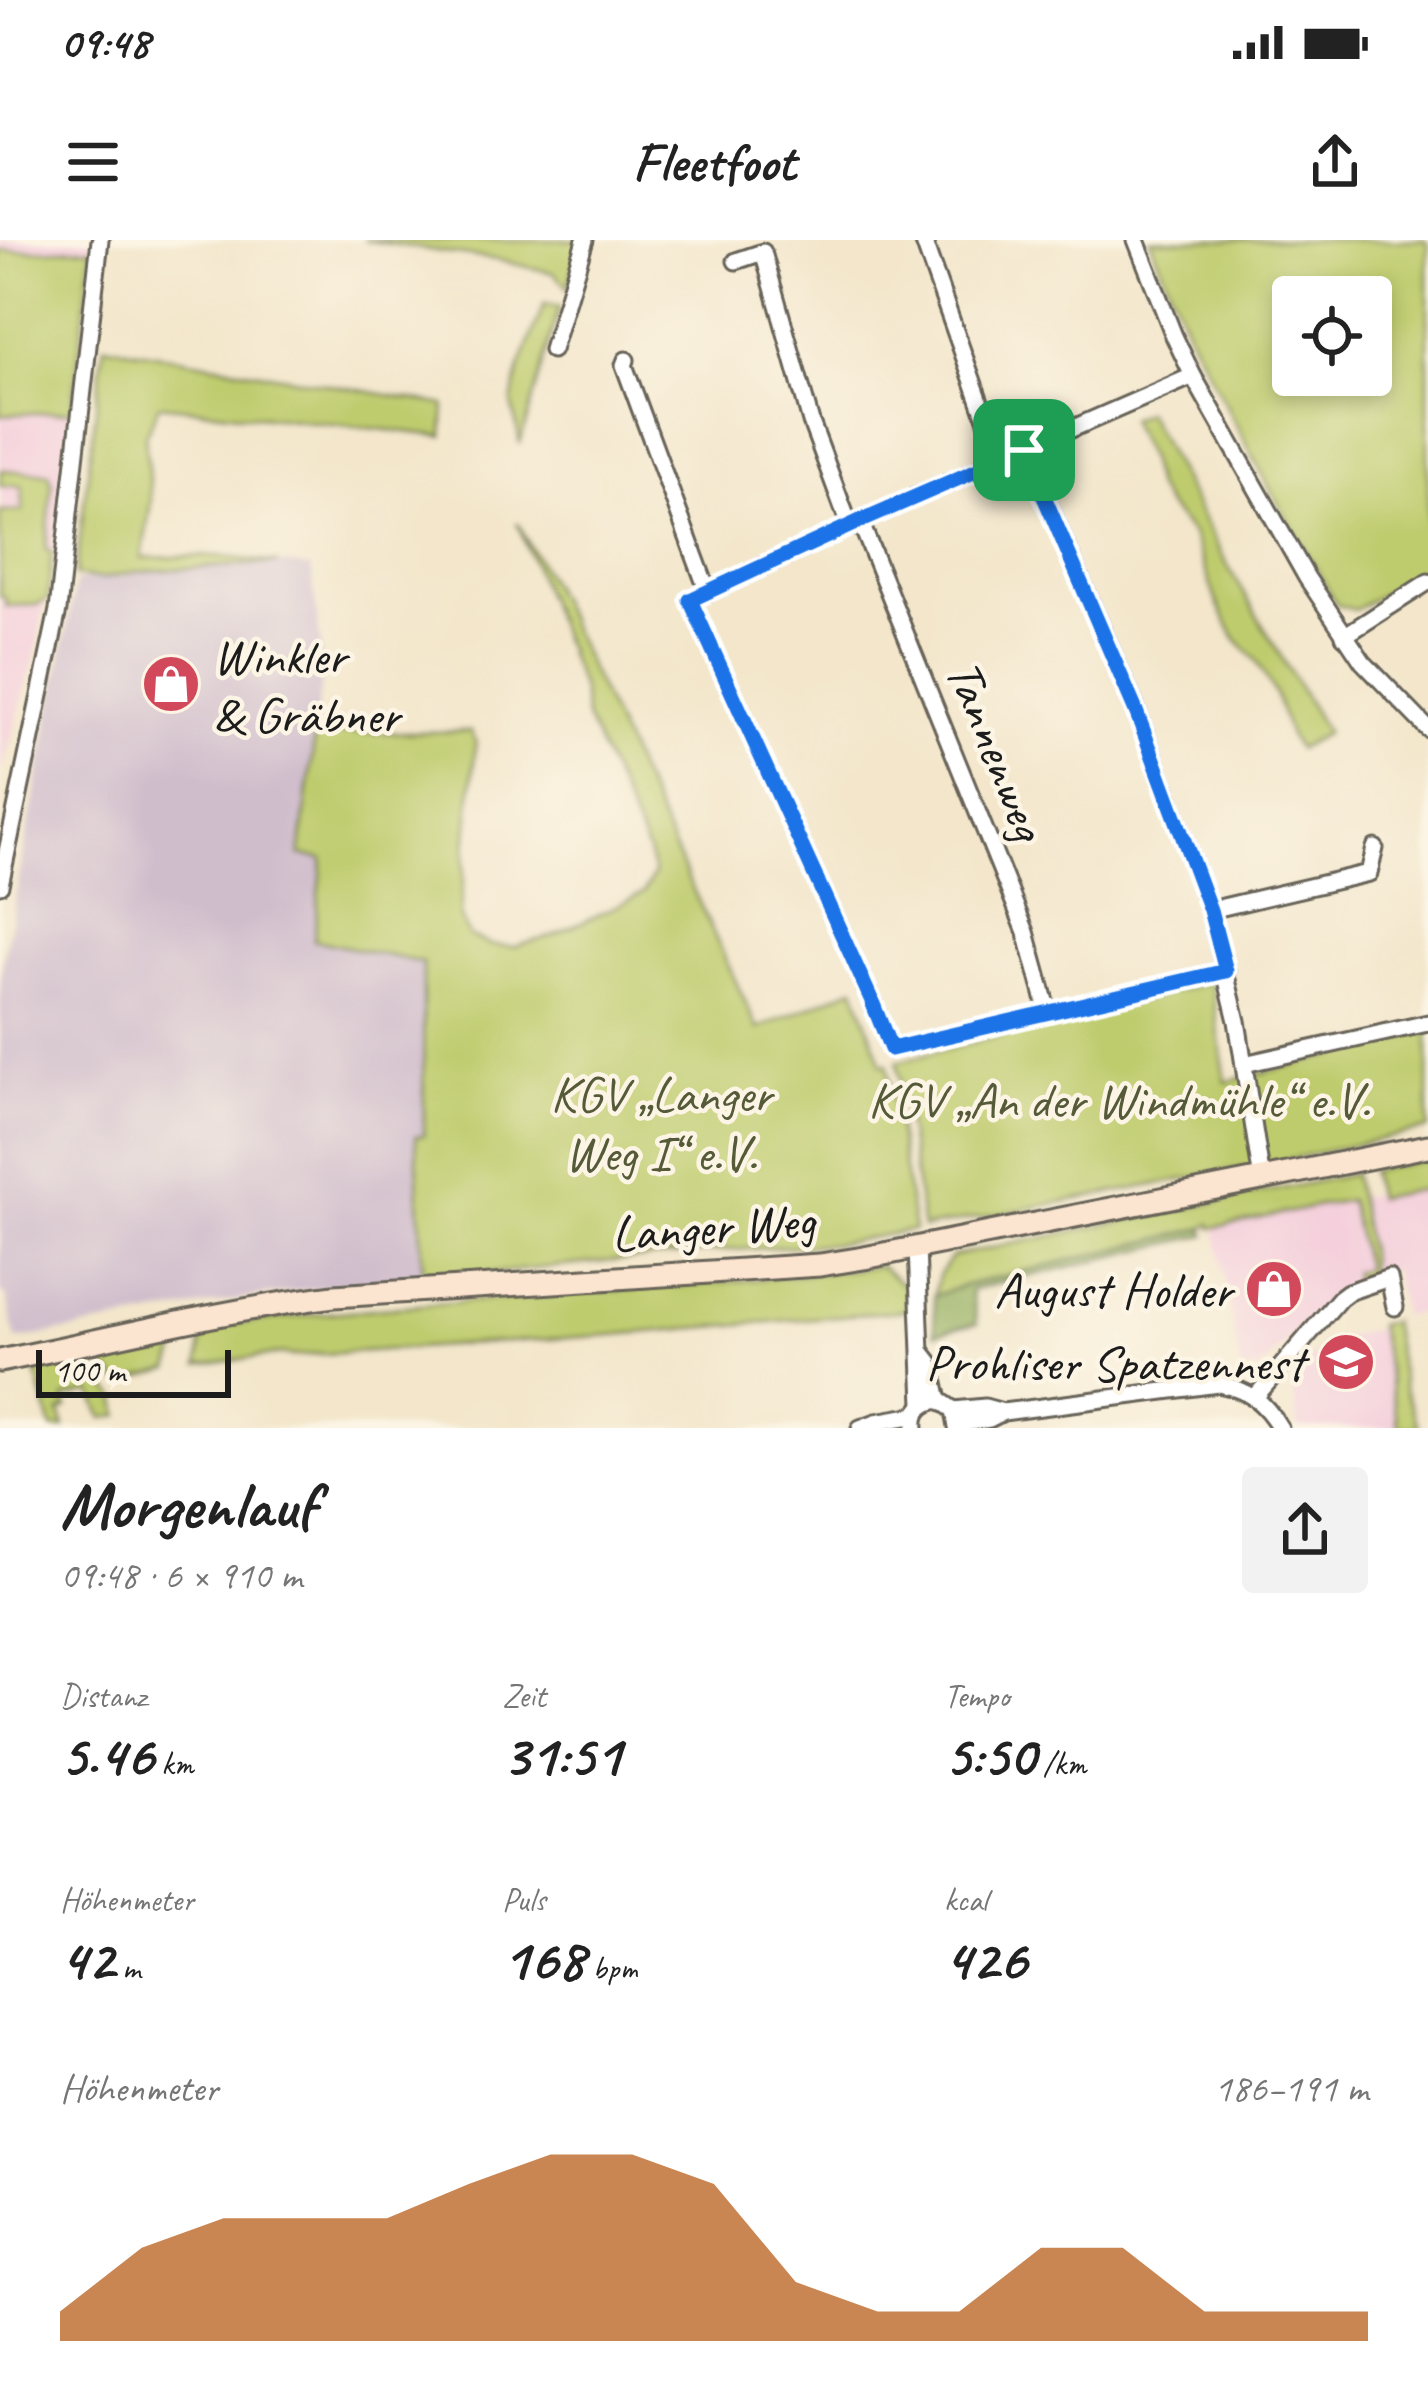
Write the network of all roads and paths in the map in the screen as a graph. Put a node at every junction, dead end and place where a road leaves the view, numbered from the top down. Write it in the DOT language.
graph roads {
  1 [pos="100,240"];
  2 [pos="585,240"];
  3 [pos="923,240"];
  4 [pos="1136,240"];
  5 [pos="736,261"];
  6 [pos="552,350"];
  7 [pos="626,360"];
  8 [pos="1193,376"];
  9 [pos="1024,450"];
  10 [pos="1000,461"];
  11 [pos="855,524"];
  12 [pos="1428,582"];
  13 [pos="709,592"];
  14 [pos="1344,636"];
  15 [pos="1428,729"];
  16 [pos="1375,848"];
  17 [pos="0,885"];
  18 [pos="1210,910"];
  19 [pos="1226,971"];
  20 [pos="1048,1012"];
  21 [pos="1428,1023"];
  22 [pos="1244,1064"];
  23 [pos="1428,1146"];
  24 [pos="1262,1180"];
  25 [pos="917,1247"];
  26 [pos="1395,1307"];
  27 [pos="0,1361"];
  28 [pos="1256,1396"];
  29 [pos="923,1412"];
  30 [pos="956,1421"];
  31 [pos="860,1428"];
  32 [pos="1280,1428"];
  1 -- 17 [label="street"];
  2 -- 6 [label="street"];
  3 -- 10 [label="street"];
  4 -- 8 [label="street"];
  5 -- 11 [label="street, Tannenweg"];
  7 -- 13 [label="street"];
  8 -- 9 [label="street"];
  8 -- 14 [label="street"];
  9 -- 10 [label="street"];
  9 -- 18 [label="street"];
  10 -- 11 [label="street"];
  11 -- 13 [label="street"];
  11 -- 20 [label="street, Tannenweg"];
  12 -- 14 [label="street"];
  13 -- 20 [label="street"];
  14 -- 15 [label="street"];
  16 -- 18 [label="street"];
  18 -- 19 [label="street"];
  19 -- 20 [label="street"];
  19 -- 22 [label="street"];
  21 -- 22 [label="street"];
  22 -- 24 [label="street"];
  23 -- 24 [label="main road, Langer Weg"];
  24 -- 25 [label="main road, Langer Weg"];
  25 -- 27 [label="main road, Langer Weg"];
  25 -- 29 [label="street"];
  26 -- 28 [label="street"];
  28 -- 30 [label="street"];
  28 -- 32 [label="street"];
  29 -- 30 [label="street"];
  29 -- 31 [label="street"];
}
